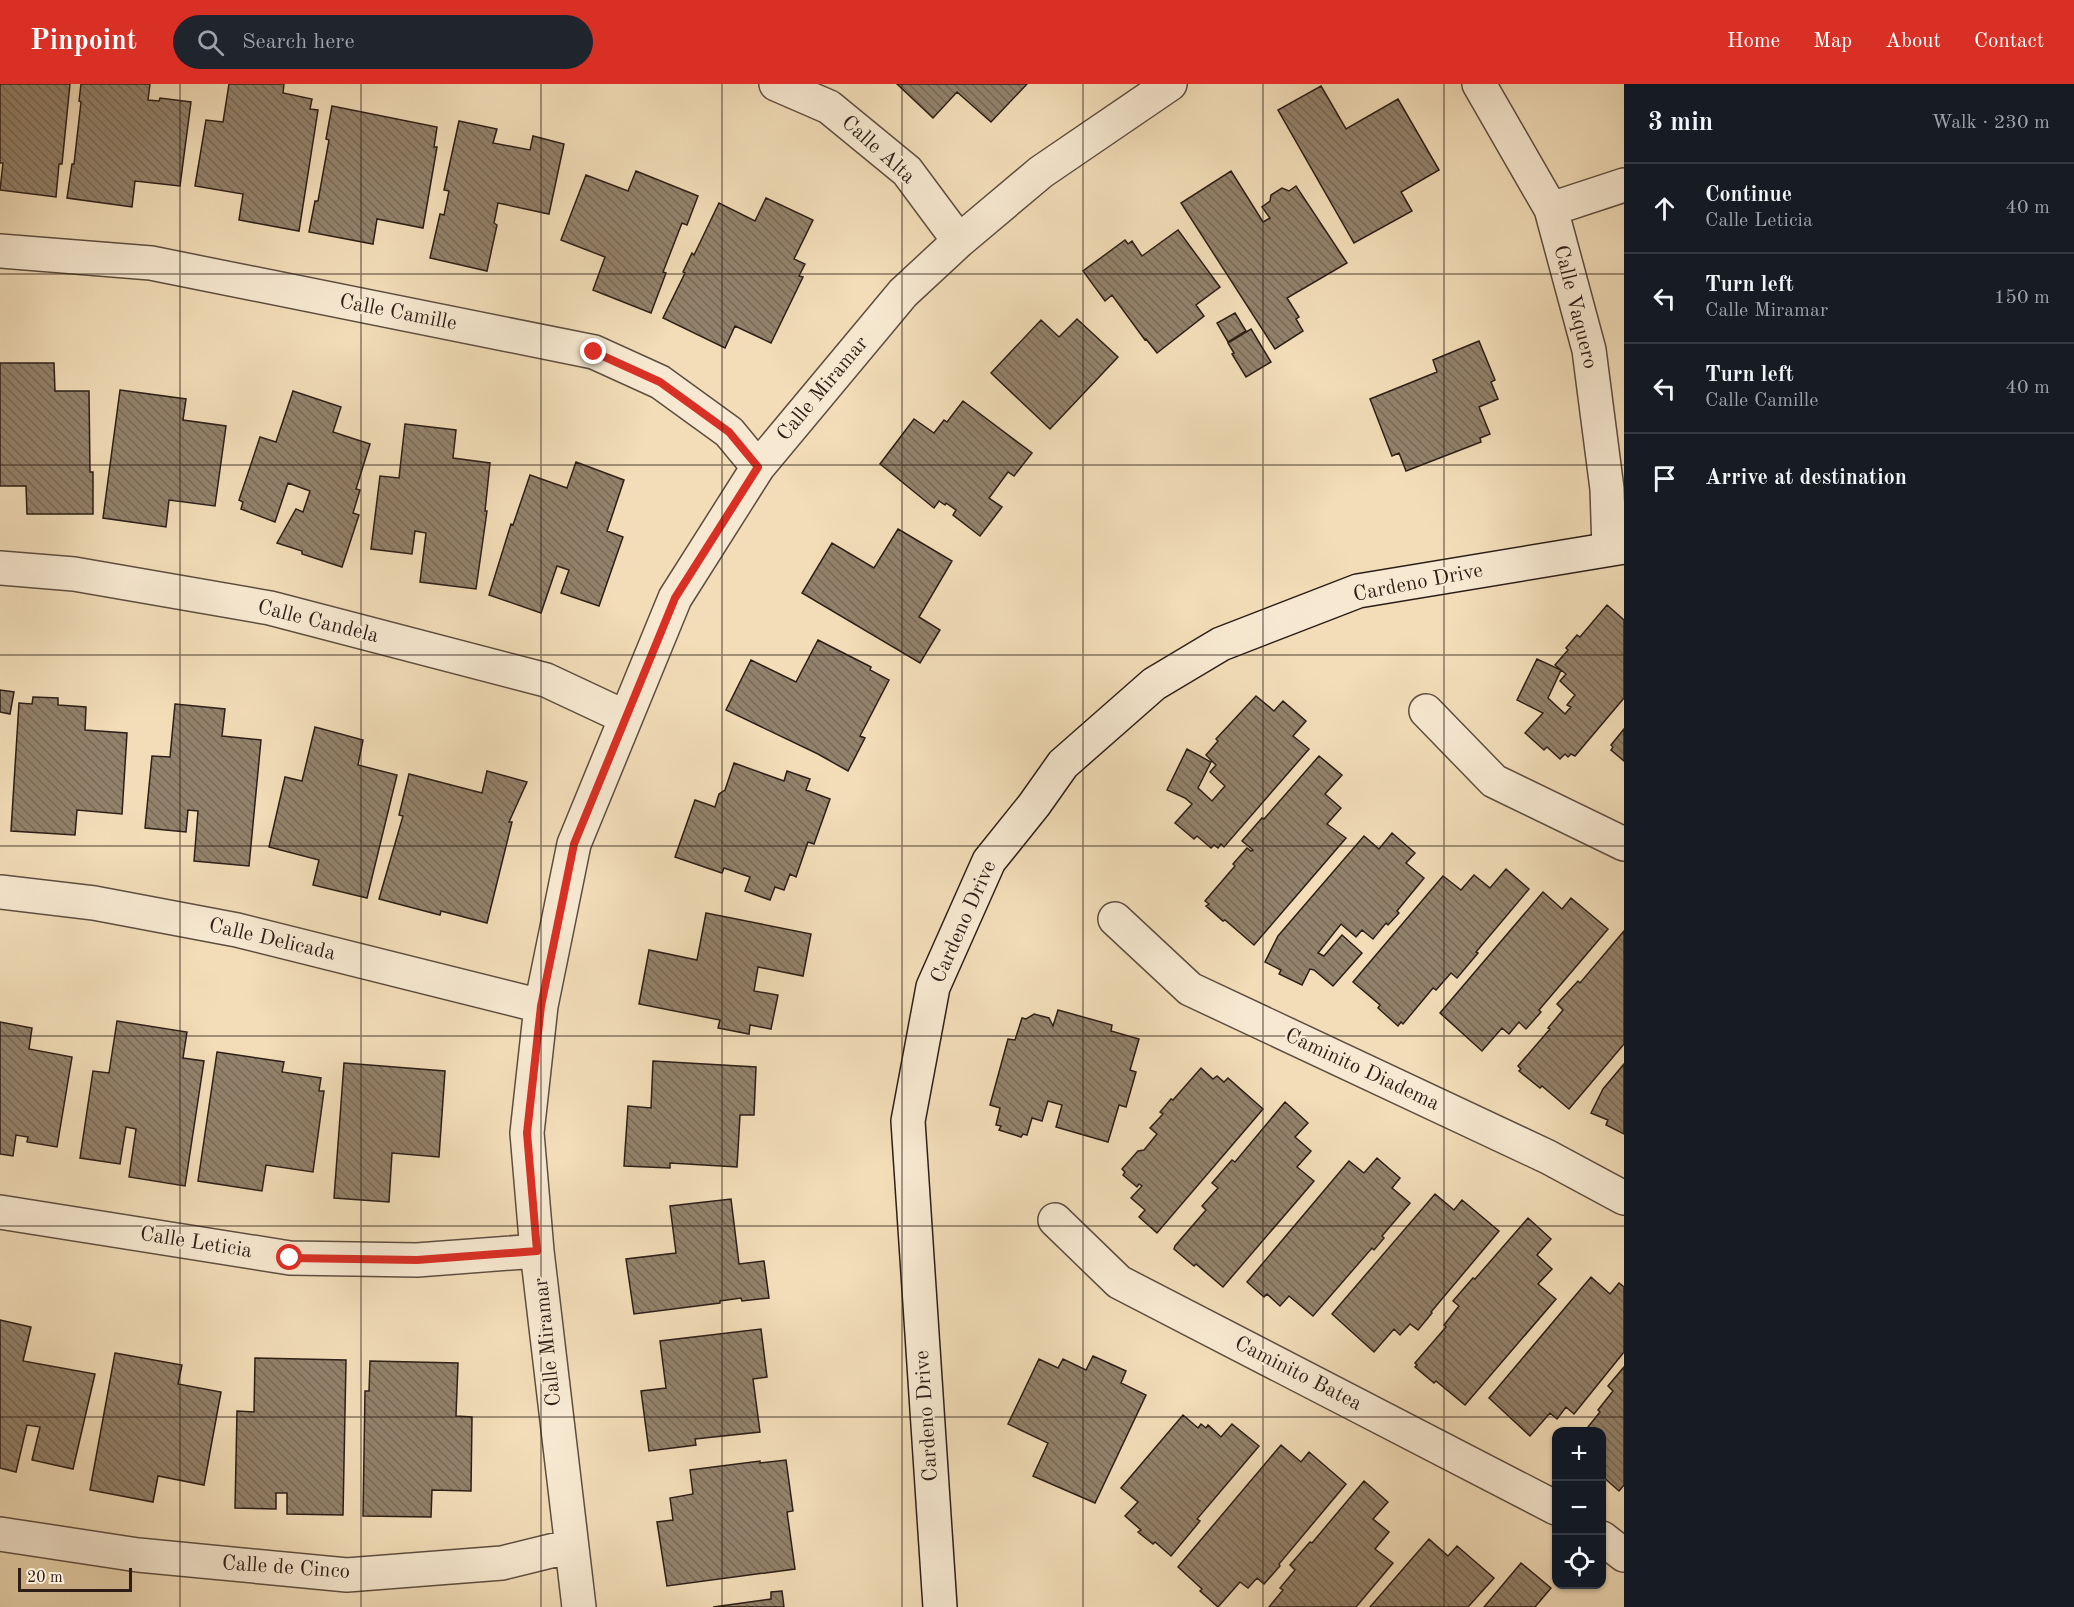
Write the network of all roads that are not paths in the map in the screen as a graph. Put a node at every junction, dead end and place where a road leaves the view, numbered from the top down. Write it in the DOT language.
graph roads {
  1 [pos="776,84"];
  2 [pos="1170,84"];
  3 [pos="1479,84"];
  4 [pos="1624,185"];
  5 [pos="1551,209"];
  6 [pos="959,241"];
  7 [pos="0,251"];
  8 [pos="758,467"];
  9 [pos="1617,548"];
  10 [pos="0,568"];
  11 [pos="1426,711"];
  12 [pos="626,717"];
  13 [pos="1624,843"];
  14 [pos="0,892"];
  15 [pos="1115,919"];
  16 [pos="541,1006"];
  17 [pos="1624,1198"];
  18 [pos="0,1212"];
  19 [pos="1055,1220"];
  20 [pos="537,1251"];
  21 [pos="1552,1505"];
  22 [pos="0,1534"];
  23 [pos="1606,1541"];
  24 [pos="571,1546"];
  25 [pos="1624,1555"];
  26 [pos="579,1607"];
  27 [pos="940,1607"];
  1 -- 6 [label="street, Calle Alta"];
  2 -- 6 [label="street, Calle Miramar"];
  3 -- 5 [label="street, Calle Vaquero"];
  4 -- 5 [label="street"];
  5 -- 9 [label="street, Calle Vaquero"];
  6 -- 8 [label="street, Calle Miramar"];
  7 -- 8 [label="street, Calle Camille"];
  8 -- 12 [label="street, Calle Miramar"];
  9 -- 27 [label="street, Cardeno Drive"];
  10 -- 12 [label="street, Calle Candela"];
  11 -- 13 [label="street"];
  12 -- 16 [label="street, Calle Miramar"];
  14 -- 16 [label="street, Calle Delicada"];
  15 -- 17 [label="street, Caminito Diadema"];
  16 -- 20 [label="street, Calle Miramar"];
  18 -- 20 [label="street, Calle Leticia"];
  19 -- 21 [label="street, Caminito Batea"];
  20 -- 24 [label="street, Calle Miramar"];
  22 -- 24 [label="street, Calle de Cinco"];
  23 -- 25 [label="street"];
  24 -- 26 [label="street, Calle Miramar"];
}
